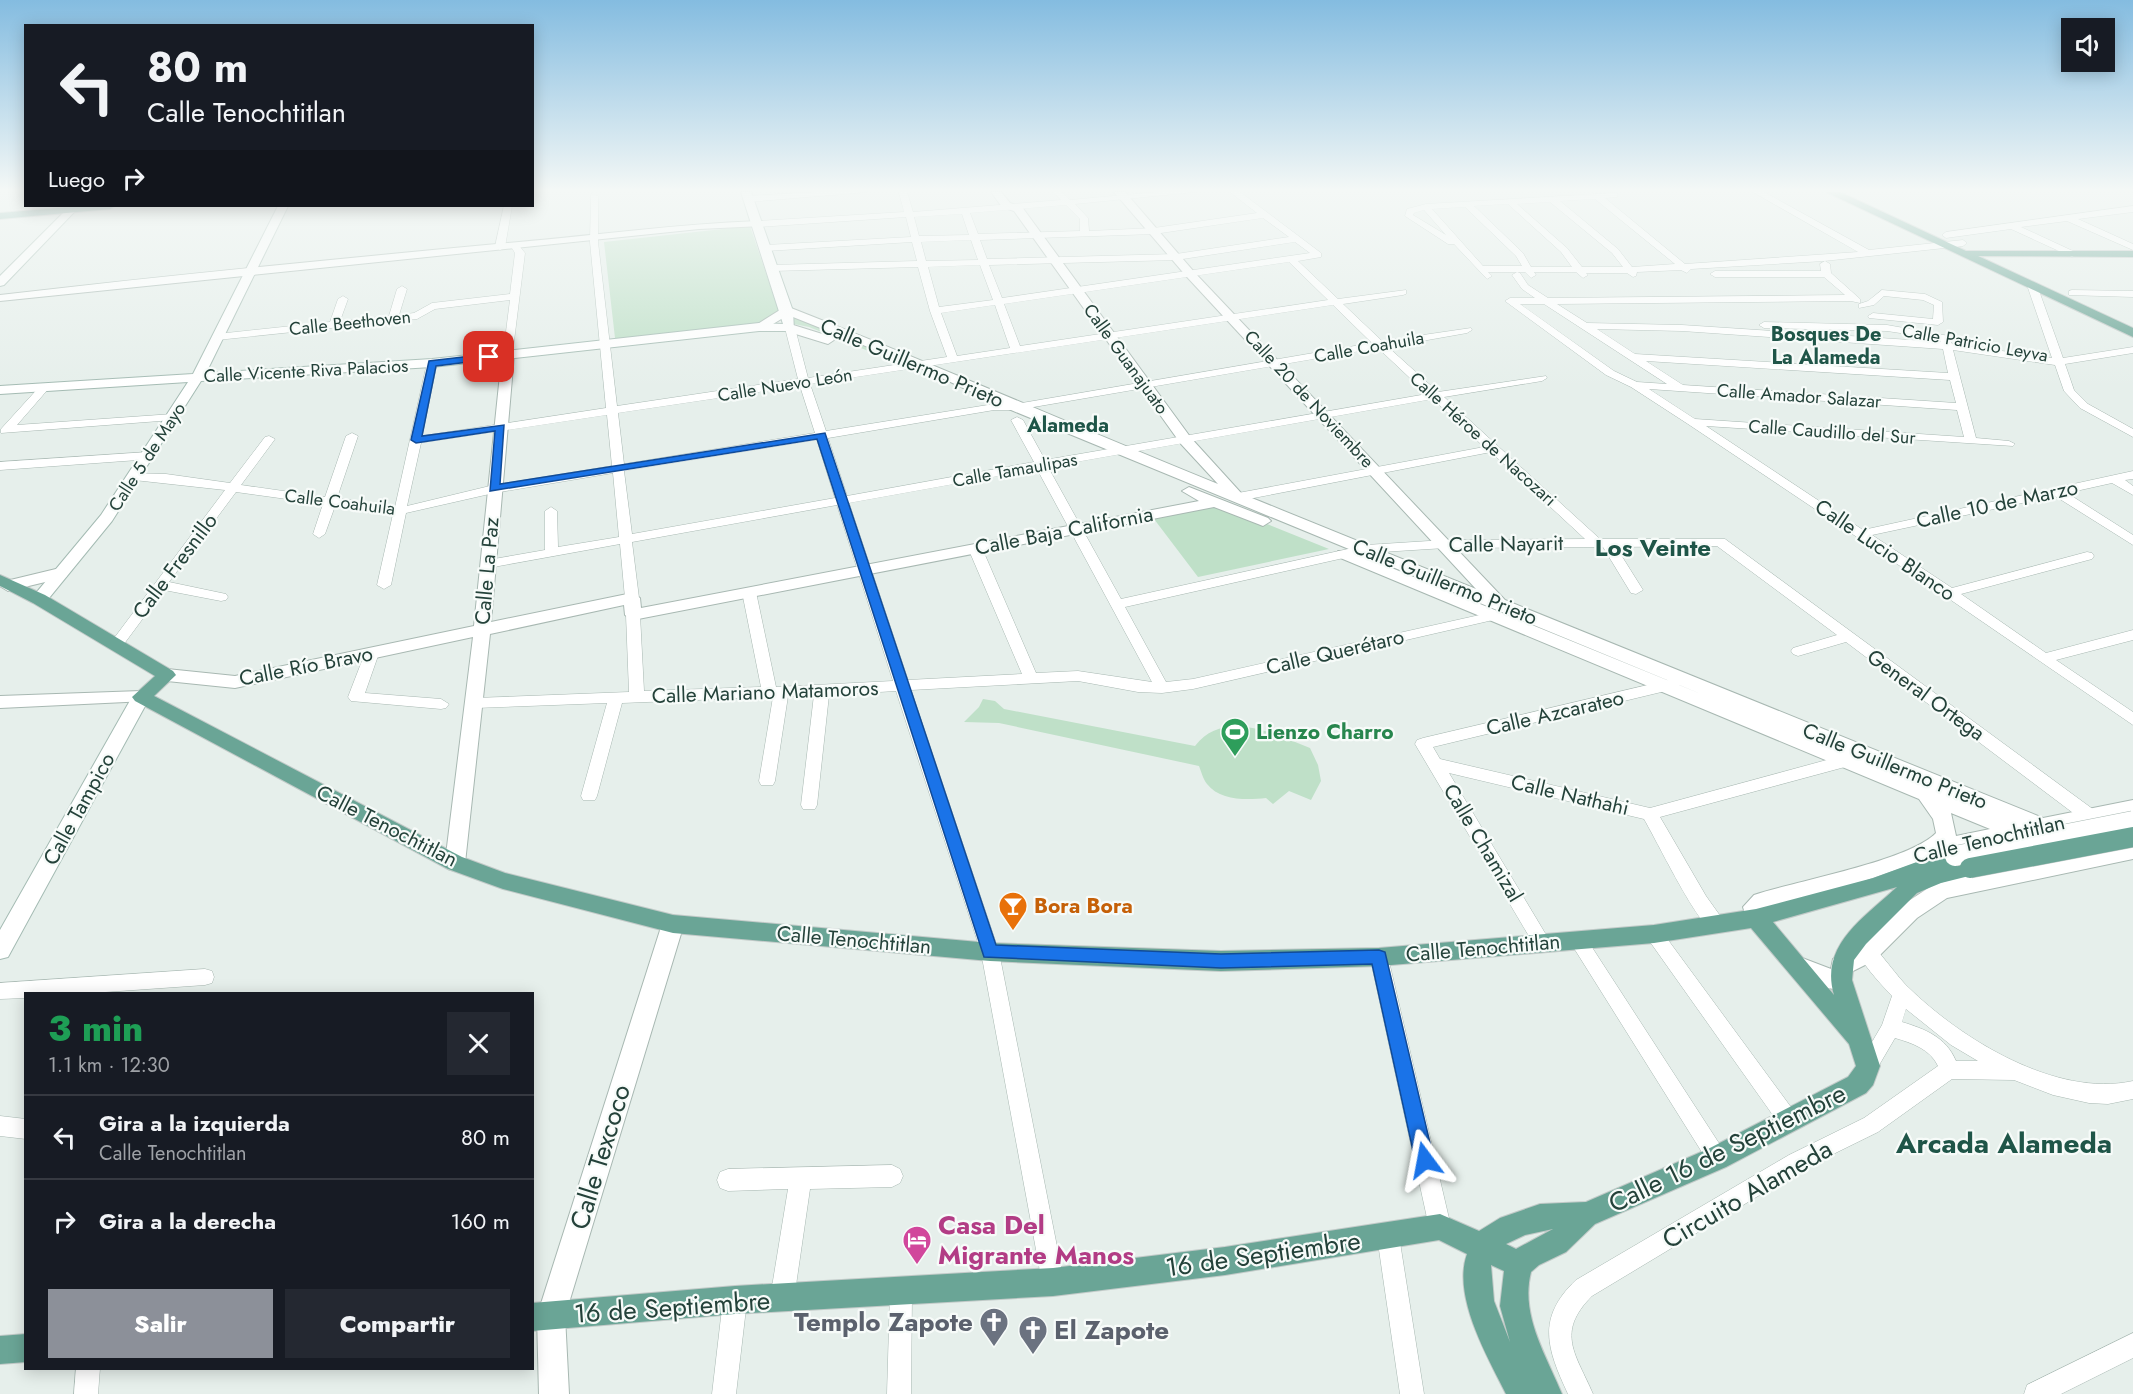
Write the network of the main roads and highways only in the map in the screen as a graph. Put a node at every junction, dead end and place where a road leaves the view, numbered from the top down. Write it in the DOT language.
graph roads {
  1 [pos="1982,257"];
  2 [pos="1986,257"];
  3 [pos="2133,259"];
  4 [pos="2022,265"];
  5 [pos="2133,322"];
  6 [pos="2133,333"];
  7 [pos="4,583"];
  8 [pos="167,675"];
  9 [pos="141,697"];
  10 [pos="2133,837"];
  11 [pos="1962,862"];
  12 [pos="1756,918"];
  13 [pos="1859,1041"];
  14 [pos="1586,1215"];
  15 [pos="1483,1246"];
  16 [pos="1519,1264"];
  17 [pos="542,1317"];
  18 [pos="24,1347"];
  19 [pos="0,1350"];
  20 [pos="1521,1394"];
  21 [pos="1547,1394"];
  1 -- 6 [label="main road"];
  2 -- 4 [label="main road"];
  3 -- 4 [label="main road"];
  4 -- 5 [label="main road"];
  7 -- 8 [label="main road, Calle Río Bravo"];
  8 -- 9 [label="main road, Calle Tampico"];
  9 -- 12 [label="main road, Calle Tenochtitlan"];
  10 -- 11 [label="main road, Calle Tenochtitlan, bridge"];
  11 -- 12 [label="main road, Calle Tenochtitlan"];
  11 -- 13 [label="main road"];
  12 -- 13 [label="main road"];
  13 -- 14 [label="main road, Calle 16 de Septiembre"];
  14 -- 15 [label="main road"];
  14 -- 16 [label="main road"];
  15 -- 16 [label="main road"];
  15 -- 17 [label="main road, 16 de Septiembre"];
  15 -- 20 [label="main road"];
  16 -- 21 [label="main road"];
  18 -- 19 [label="main road"];
}
